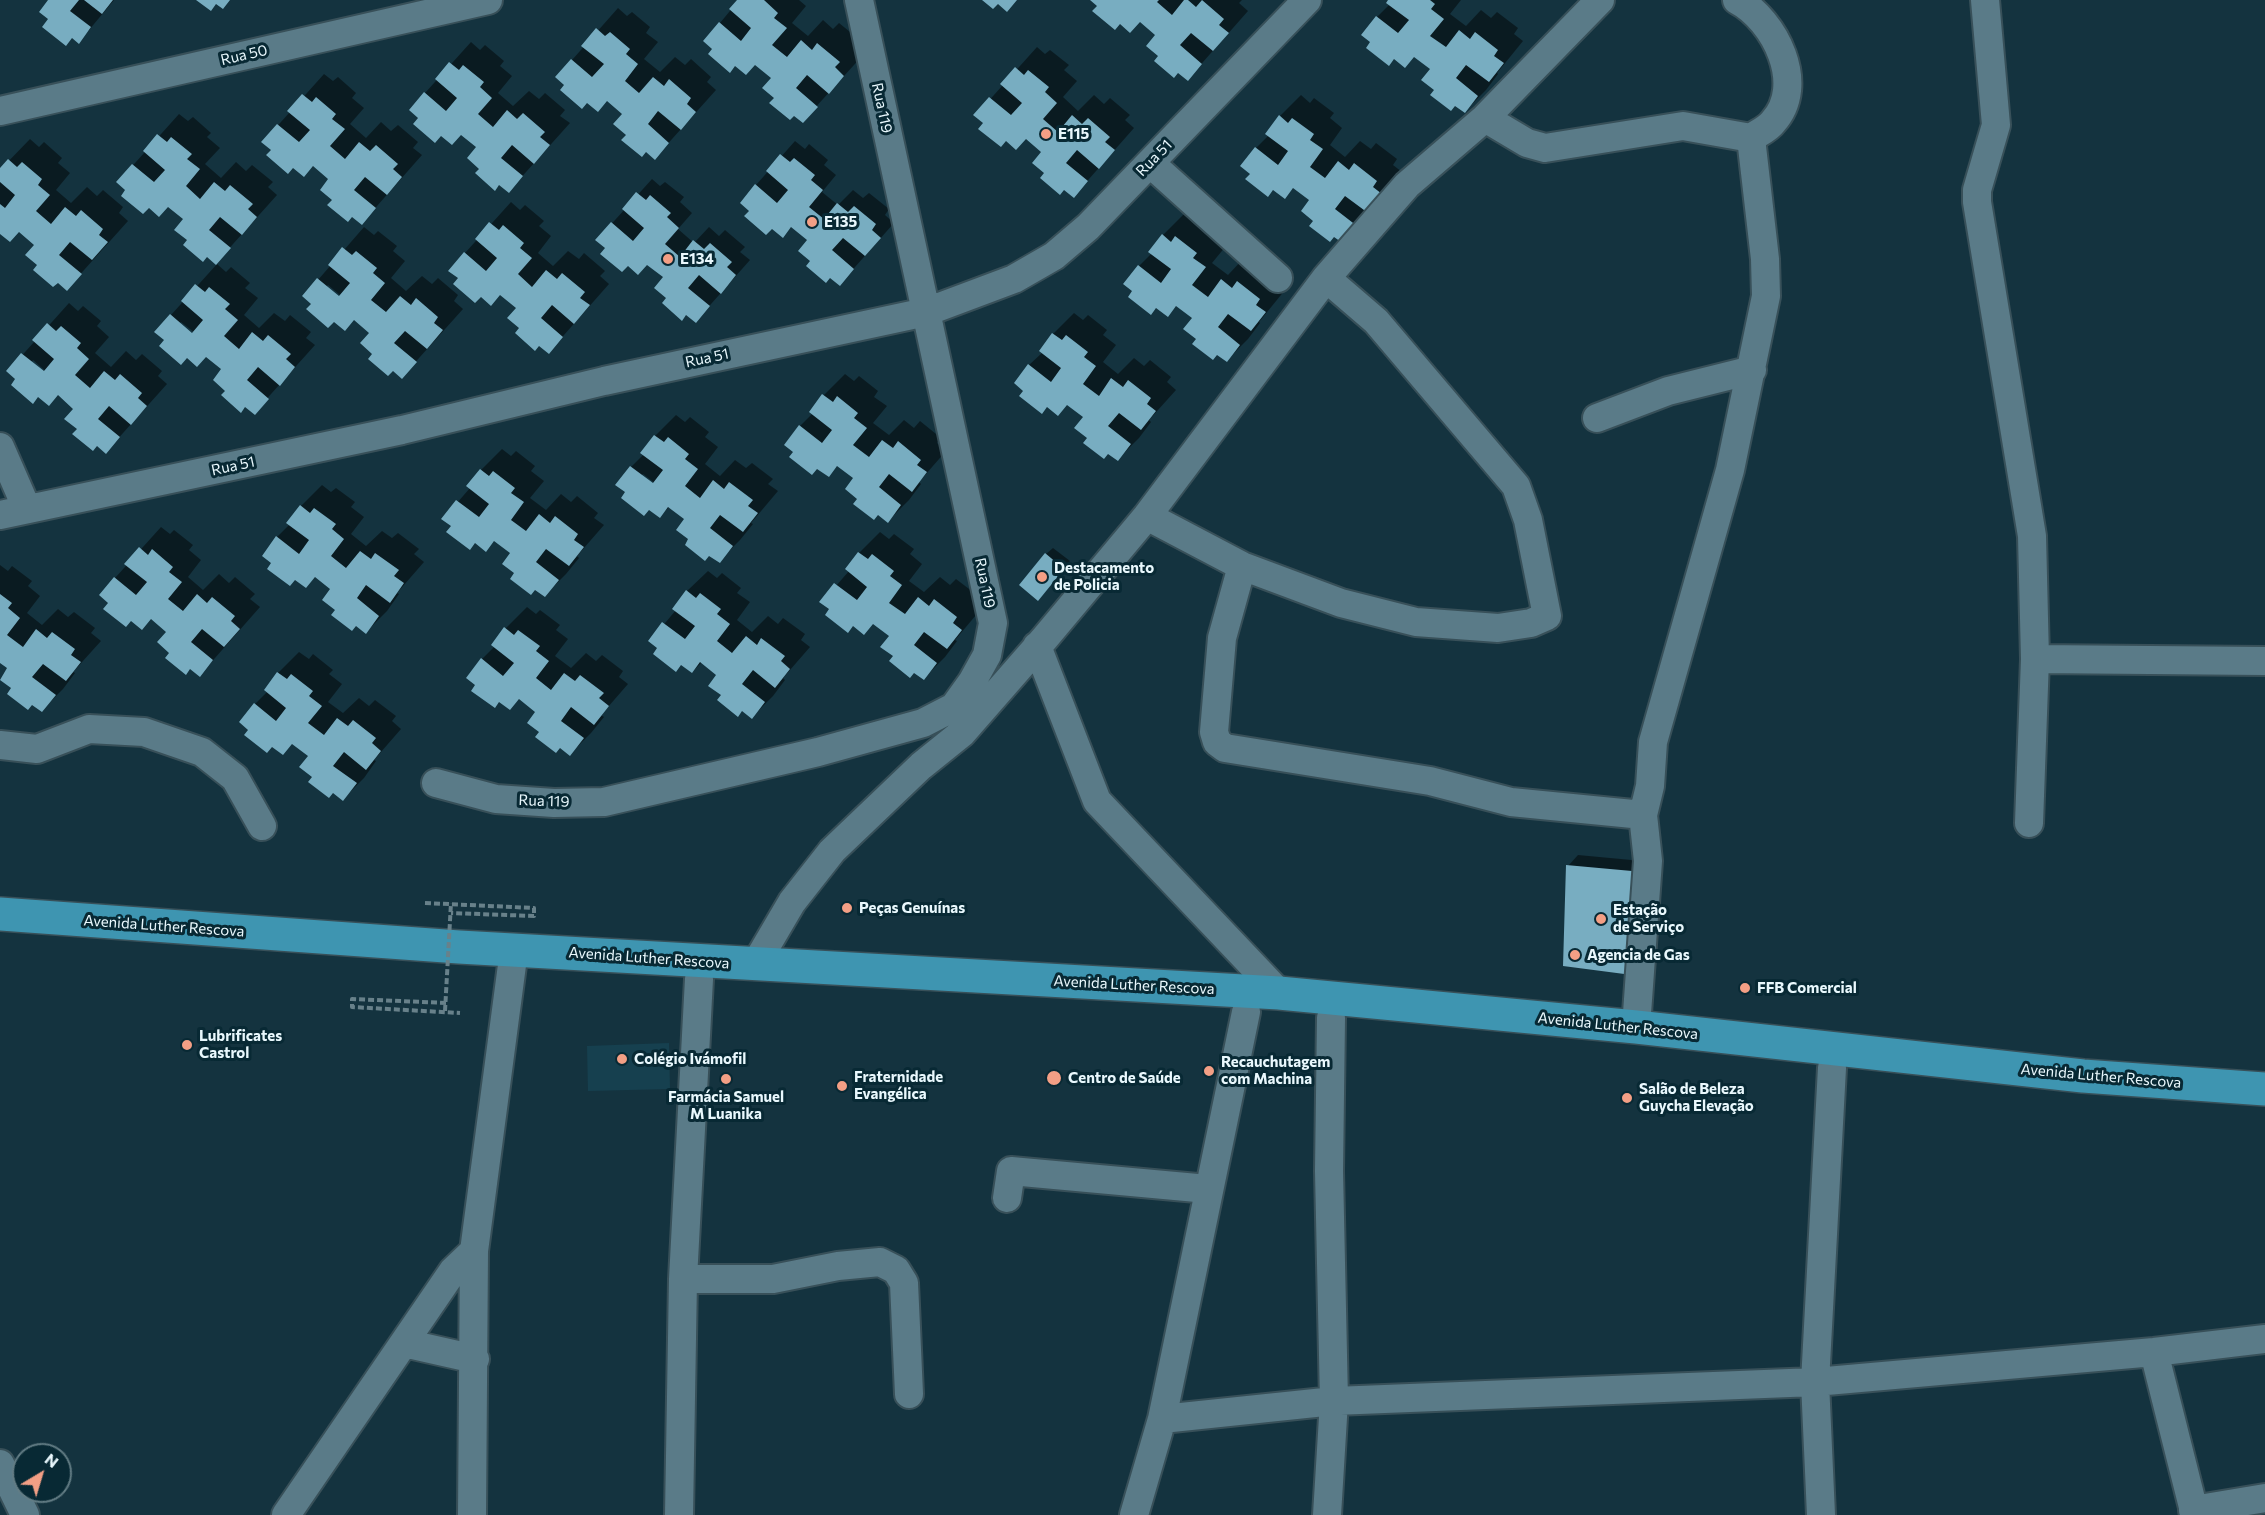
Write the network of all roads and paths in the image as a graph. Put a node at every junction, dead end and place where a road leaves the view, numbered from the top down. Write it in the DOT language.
graph roads {
  1 [pos="488,0"];
  2 [pos="859,0"];
  3 [pos="1307,0"];
  4 [pos="1600,0"];
  5 [pos="1985,0"];
  6 [pos="1747,1"];
  7 [pos="0,111"];
  8 [pos="1485,118"];
  9 [pos="1751,138"];
  10 [pos="1149,163"];
  11 [pos="1278,278"];
  12 [pos="1326,278"];
  13 [pos="926,312"];
  14 [pos="1752,370"];
  15 [pos="1597,418"];
  16 [pos="0,447"];
  17 [pos="13,512"];
  18 [pos="1147,516"];
  19 [pos="1242,566"];
  20 [pos="1037,646"];
  21 [pos="2035,659"];
  22 [pos="2265,661"];
  23 [pos="0,745"];
  24 [pos="436,783"];
  25 [pos="1643,815"];
  26 [pos="2029,823"];
  27 [pos="262,826"];
  28 [pos="425,903"];
  29 [pos="452,903"];
  30 [pos="451,913"];
  31 [pos="0,914"];
  32 [pos="0,937"];
  33 [pos="512,965"];
  34 [pos="755,965"];
  35 [pos="699,979"];
  36 [pos="1279,993"];
  37 [pos="446,1003"];
  38 [pos="445,1011"];
  39 [pos="1246,1012"];
  40 [pos="460,1013"];
  41 [pos="1331,1017"];
  42 [pos="1636,1027"];
  43 [pos="1832,1068"];
  44 [pos="2265,1089"];
  45 [pos="2265,1108"];
  46 [pos="1208,1189"];
  47 [pos="1007,1198"];
  48 [pos="474,1251"];
  49 [pos="682,1280"];
  50 [pos="2265,1339"];
  51 [pos="404,1343"];
  52 [pos="2154,1352"];
  53 [pos="475,1359"];
  54 [pos="1815,1382"];
  55 [pos="909,1394"];
  56 [pos="1334,1401"];
  57 [pos="1162,1419"];
  58 [pos="0,1464"];
  59 [pos="2265,1498"];
  60 [pos="1127,1512"];
  61 [pos="2194,1512"];
  62 [pos="25,1515"];
  63 [pos="286,1515"];
  64 [pos="472,1515"];
  65 [pos="679,1515"];
  66 [pos="1327,1515"];
  67 [pos="1821,1515"];
  1 -- 7 [label="street, Rua 50"];
  2 -- 13 [label="street, Rua 119"];
  3 -- 10 [label="street, Rua 51"];
  4 -- 8 [label="street"];
  5 -- 21 [label="street"];
  6 -- 9 [label="street"];
  8 -- 9 [label="street"];
  8 -- 12 [label="street"];
  9 -- 14 [label="street"];
  10 -- 11 [label="street"];
  10 -- 13 [label="street, Rua 51"];
  12 -- 18 [label="street"];
  12 -- 19 [label="street"];
  13 -- 17 [label="street, Rua 51"];
  13 -- 24 [label="street, Rua 119"];
  14 -- 15 [label="street"];
  14 -- 25 [label="street"];
  16 -- 17 [label="street"];
  18 -- 19 [label="street"];
  18 -- 20 [label="street"];
  19 -- 25 [label="street"];
  20 -- 34 [label="street"];
  20 -- 36 [label="street"];
  21 -- 22 [label="street"];
  21 -- 26 [label="street"];
  23 -- 27 [label="street"];
  25 -- 42 [label="street"];
  28 -- 30 [label="path"];
  29 -- 30 [label="path, bridge"];
  30 -- 37 [label="path, bridge"];
  31 -- 34 [label="main road, Avenida Luther Rescova"];
  32 -- 33 [label="main road, Avenida Luther Rescova"];
  33 -- 35 [label="main road, Avenida Luther Rescova"];
  33 -- 48 [label="street"];
  34 -- 36 [label="main road, Avenida Luther Rescova"];
  35 -- 39 [label="main road, Avenida Luther Rescova"];
  35 -- 49 [label="street"];
  36 -- 42 [label="main road, Avenida Luther Rescova"];
  37 -- 38 [label="path, bridge"];
  37 -- 40 [label="path"];
  39 -- 41 [label="main road, Avenida Luther Rescova"];
  39 -- 46 [label="street"];
  41 -- 43 [label="main road, Avenida Luther Rescova"];
  41 -- 56 [label="street"];
  42 -- 44 [label="main road, Avenida Luther Rescova"];
  43 -- 45 [label="main road, Avenida Luther Rescova"];
  43 -- 54 [label="street"];
  46 -- 47 [label="street"];
  46 -- 57 [label="street"];
  48 -- 51 [label="street"];
  48 -- 53 [label="street"];
  49 -- 55 [label="street"];
  49 -- 65 [label="street"];
  50 -- 52 [label="street"];
  51 -- 53 [label="street"];
  51 -- 63 [label="street"];
  52 -- 54 [label="street"];
  52 -- 61 [label="street"];
  53 -- 64 [label="street"];
  54 -- 56 [label="street"];
  54 -- 67 [label="street"];
  56 -- 57 [label="street"];
  56 -- 66 [label="street"];
  57 -- 60 [label="street"];
  58 -- 62 [label="street"];
  59 -- 61 [label="street"];
}
